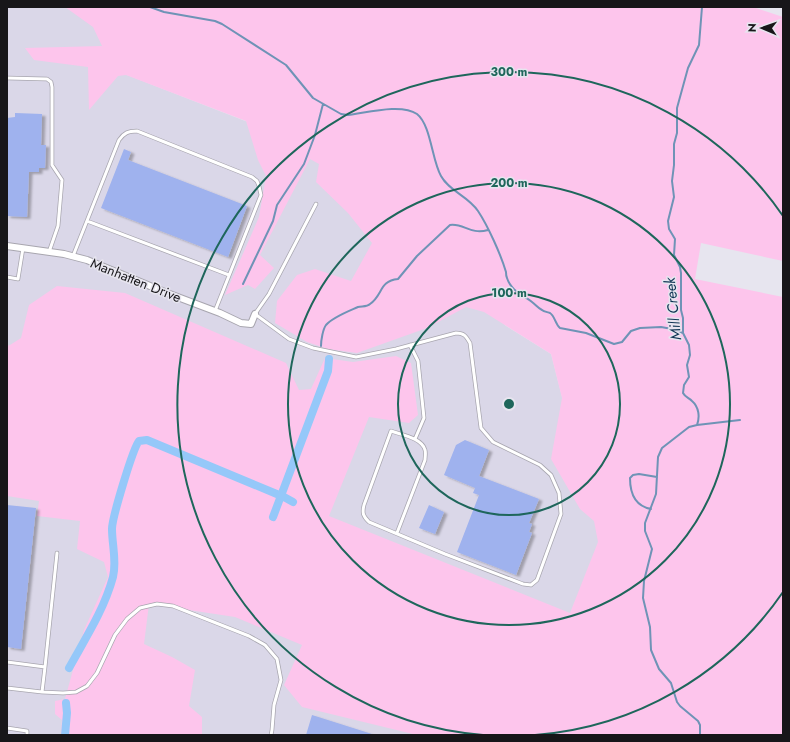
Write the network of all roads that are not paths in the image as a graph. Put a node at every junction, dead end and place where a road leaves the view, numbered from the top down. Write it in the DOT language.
graph roads {
  1 [pos="7,78"];
  2 [pos="316,204"];
  3 [pos="87,221"];
  4 [pos="7,246"];
  5 [pos="23,248"];
  6 [pos="49,252"];
  7 [pos="72,256"];
  8 [pos="229,275"];
  9 [pos="7,277"];
  10 [pos="215,311"];
  11 [pos="255,314"];
  12 [pos="410,345"];
  13 [pos="415,439"];
  14 [pos="397,533"];
  15 [pos="57,553"];
  16 [pos="7,662"];
  17 [pos="45,667"];
  18 [pos="7,689"];
  19 [pos="42,692"];
  20 [pos="7,728"];
  21 [pos="27,735"];
  22 [pos="271,735"];
  1 -- 6 [label="lane"];
  2 -- 11 [label="lane"];
  3 -- 7 [label="lane"];
  3 -- 8 [label="lane"];
  3 -- 8 [label="lane"];
  4 -- 5 [label="street, Manhatten Drive"];
  5 -- 6 [label="street, Manhatten Drive"];
  5 -- 9 [label="lane"];
  6 -- 7 [label="street, Manhatten Drive"];
  7 -- 10 [label="street, Manhatten Drive"];
  8 -- 10 [label="lane"];
  10 -- 11 [label="street, Manhatten Drive"];
  11 -- 12 [label="lane"];
  12 -- 13 [label="lane"];
  12 -- 14 [label="lane"];
  13 -- 14 [label="lane"];
  13 -- 14 [label="lane"];
  15 -- 17 [label="lane"];
  16 -- 17 [label="lane"];
  17 -- 19 [label="lane"];
  18 -- 19 [label="lane"];
  19 -- 22 [label="lane"];
  20 -- 21 [label="lane"];
}
